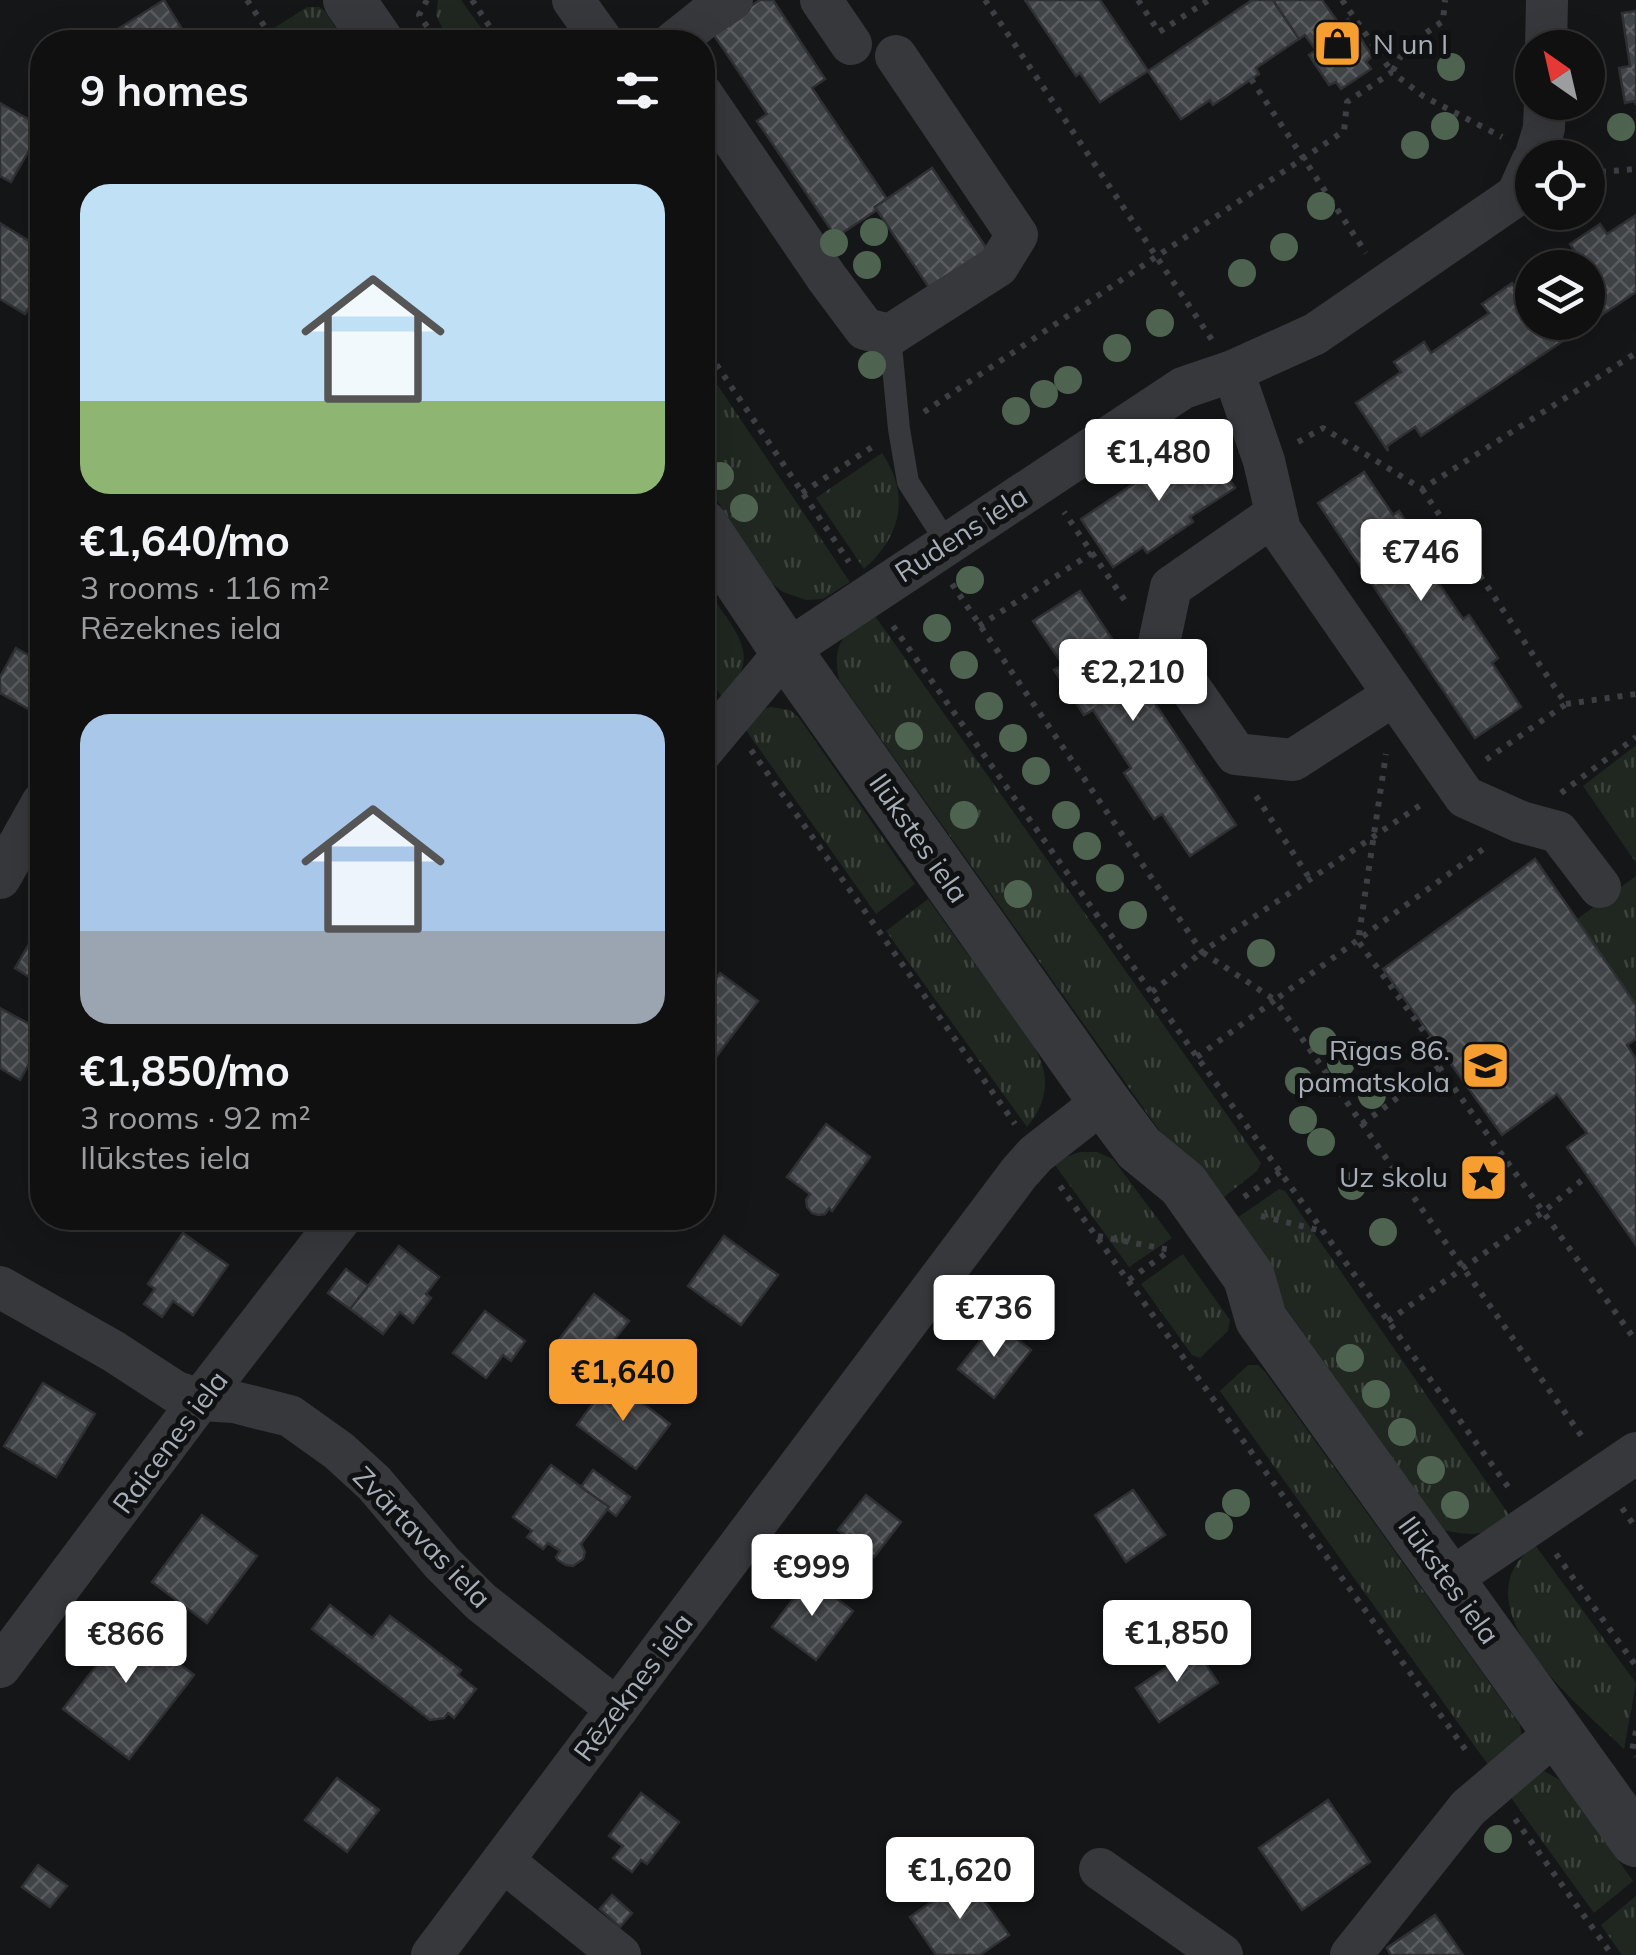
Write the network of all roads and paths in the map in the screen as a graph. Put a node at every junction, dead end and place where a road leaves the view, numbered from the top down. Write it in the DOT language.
graph roads {
  1 [pos="247,0"];
  2 [pos="349,0"];
  3 [pos="426,0"];
  4 [pos="472,0"];
  5 [pos="572,0"];
  6 [pos="732,0"];
  7 [pos="820,0"];
  8 [pos="985,0"];
  9 [pos="1138,0"];
  10 [pos="1209,0"];
  11 [pos="1342,0"];
  12 [pos="1445,0"];
  13 [pos="1547,0"];
  14 [pos="268,30"];
  15 [pos="370,30"];
  16 [pos="430,30"];
  17 [pos="492,30"];
  18 [pos="594,30"];
  19 [pos="689,30"];
  20 [pos="1546,30"];
  21 [pos="850,44"];
  22 [pos="896,56"];
  23 [pos="1392,72"];
  24 [pos="1251,79"];
  25 [pos="715,113"];
  26 [pos="1496,134"];
  27 [pos="1303,160"];
  28 [pos="1636,169"];
  29 [pos="1605,172"];
  30 [pos="1515,196"];
  31 [pos="1158,257"];
  32 [pos="1387,284"];
  33 [pos="890,335"];
  34 [pos="1636,352"];
  35 [pos="715,362"];
  36 [pos="1233,371"];
  37 [pos="899,429"];
  38 [pos="1264,460"];
  39 [pos="1042,481"];
  40 [pos="802,493"];
  41 [pos="1276,514"];
  42 [pos="948,543"];
  43 [pos="715,545"];
  44 [pos="871,594"];
  45 [pos="980,626"];
  46 [pos="786,651"];
  47 [pos="1636,694"];
  48 [pos="1394,695"];
  49 [pos="1566,704"];
  50 [pos="716,735"];
  51 [pos="1636,737"];
  52 [pos="1236,754"];
  53 [pos="1521,822"];
  54 [pos="30,824"];
  55 [pos="0,878"];
  56 [pos="1310,879"];
  57 [pos="1600,887"];
  58 [pos="1358,941"];
  59 [pos="1152,992"];
  60 [pos="1275,1000"];
  61 [pos="1197,1056"];
  62 [pos="1440,1067"];
  63 [pos="1104,1101"];
  64 [pos="1362,1124"];
  65 [pos="1036,1154"];
  66 [pos="1280,1172"];
  67 [pos="1588,1176"];
  68 [pos="1232,1206"];
  69 [pos="1246,1212"];
  70 [pos="1544,1212"];
  71 [pos="332,1230"];
  72 [pos="1323,1232"];
  73 [pos="1096,1235"];
  74 [pos="1178,1244"];
  75 [pos="1170,1250"];
  76 [pos="1464,1268"];
  77 [pos="1128,1280"];
  78 [pos="0,1287"];
  79 [pos="1388,1322"];
  80 [pos="1636,1341"];
  81 [pos="200,1400"];
  82 [pos="1621,1464"];
  83 [pos="1534,1523"];
  84 [pos="1636,1528"];
  85 [pos="1450,1580"];
  86 [pos="1636,1666"];
  87 [pos="0,1667"];
  88 [pos="617,1710"];
  89 [pos="1636,1731"];
  90 [pos="1557,1732"];
  91 [pos="1636,1756"];
  92 [pos="1492,1787"];
  93 [pos="1636,1841"];
  94 [pos="503,1861"];
  95 [pos="1100,1869"];
  96 [pos="432,1955"];
  97 [pos="620,1955"];
  98 [pos="1222,1955"];
  99 [pos="1351,1955"];
  100 [pos="1612,1955"];
  1 -- 14 [label="path"];
  2 -- 15 [label="street"];
  3 -- 16 [label="path"];
  4 -- 17 [label="path"];
  5 -- 18 [label="street"];
  6 -- 19 [label="street"];
  7 -- 21 [label="street"];
  8 -- 31 [label="path"];
  9 -- 10 [label="path"];
  11 -- 23 [label="path"];
  12 -- 23 [label="path"];
  13 -- 20 [label="street"];
  22 -- 33 [label="street"];
  23 -- 26 [label="path"];
  23 -- 27 [label="path"];
  24 -- 27 [label="path"];
  25 -- 33 [label="street"];
  27 -- 31 [label="path"];
  27 -- 32 [label="path"];
  28 -- 29 [label="path"];
  30 -- 32 [label="street, Rudens iela"];
  31 -- 36 [label="path"];
  31 -- 37 [label="path"];
  32 -- 36 [label="street, Rudens iela"];
  33 -- 37 [label="lane"];
  34 -- 38 [label="path"];
  35 -- 40 [label="path"];
  36 -- 38 [label="street"];
  36 -- 39 [label="street, Rudens iela"];
  37 -- 40 [label="path"];
  37 -- 42 [label="lane"];
  38 -- 41 [label="street"];
  39 -- 42 [label="street, Rudens iela"];
  39 -- 45 [label="path"];
  40 -- 44 [label="path"];
  41 -- 48 [label="street"];
  41 -- 52 [label="street"];
  42 -- 44 [label="street, Rudens iela"];
  43 -- 46 [label="street, Ilūkstes iela"];
  44 -- 46 [label="street, Rudens iela"];
  44 -- 59 [label="path"];
  46 -- 50 [label="street"];
  46 -- 63 [label="street, Ilūkstes iela"];
  47 -- 49 [label="path"];
  48 -- 52 [label="street"];
  48 -- 53 [label="street"];
  48 -- 58 [label="path"];
  50 -- 65 [label="path"];
  51 -- 53 [label="path"];
  52 -- 56 [label="path"];
  53 -- 57 [label="street"];
  53 -- 58 [label="path"];
  54 -- 55 [label="street"];
  58 -- 60 [label="path"];
  58 -- 62 [label="path"];
  59 -- 60 [label="path"];
  59 -- 61 [label="path"];
  60 -- 61 [label="path"];
  60 -- 64 [label="path"];
  61 -- 66 [label="path"];
  62 -- 64 [label="path"];
  62 -- 70 [label="path"];
  63 -- 65 [label="street, Rēzeknes iela"];
  63 -- 85 [label="street, Ilūkstes iela"];
  64 -- 76 [label="path"];
  65 -- 73 [label="path"];
  65 -- 88 [label="street, Rēzeknes iela"];
  66 -- 68 [label="path"];
  66 -- 72 [label="path"];
  67 -- 70 [label="path"];
  69 -- 72 [label="path"];
  70 -- 76 [label="path"];
  70 -- 80 [label="path"];
  71 -- 81 [label="street, Raicenes iela"];
  72 -- 79 [label="path"];
  73 -- 75 [label="path"];
  73 -- 77 [label="path"];
  74 -- 75 [label="path"];
  75 -- 77 [label="path"];
  76 -- 79 [label="path"];
  76 -- 82 [label="path"];
  77 -- 92 [label="path"];
  78 -- 81 [label="street, Zvārtavas iela"];
  79 -- 83 [label="path"];
  81 -- 87 [label="street, Raicenes iela"];
  81 -- 88 [label="street, Zvārtavas iela"];
  82 -- 83 [label="street"];
  82 -- 84 [label="path"];
  83 -- 85 [label="street"];
  83 -- 86 [label="path"];
  85 -- 90 [label="street, Ilūkstes iela"];
  88 -- 94 [label="street, Rēzeknes iela"];
  89 -- 91 [label="path"];
  90 -- 92 [label="street"];
  90 -- 93 [label="street, Ilūkstes iela"];
  92 -- 99 [label="street"];
  92 -- 100 [label="path"];
  94 -- 96 [label="street, Rēzeknes iela"];
  94 -- 97 [label="street"];
  95 -- 98 [label="street"];
}
